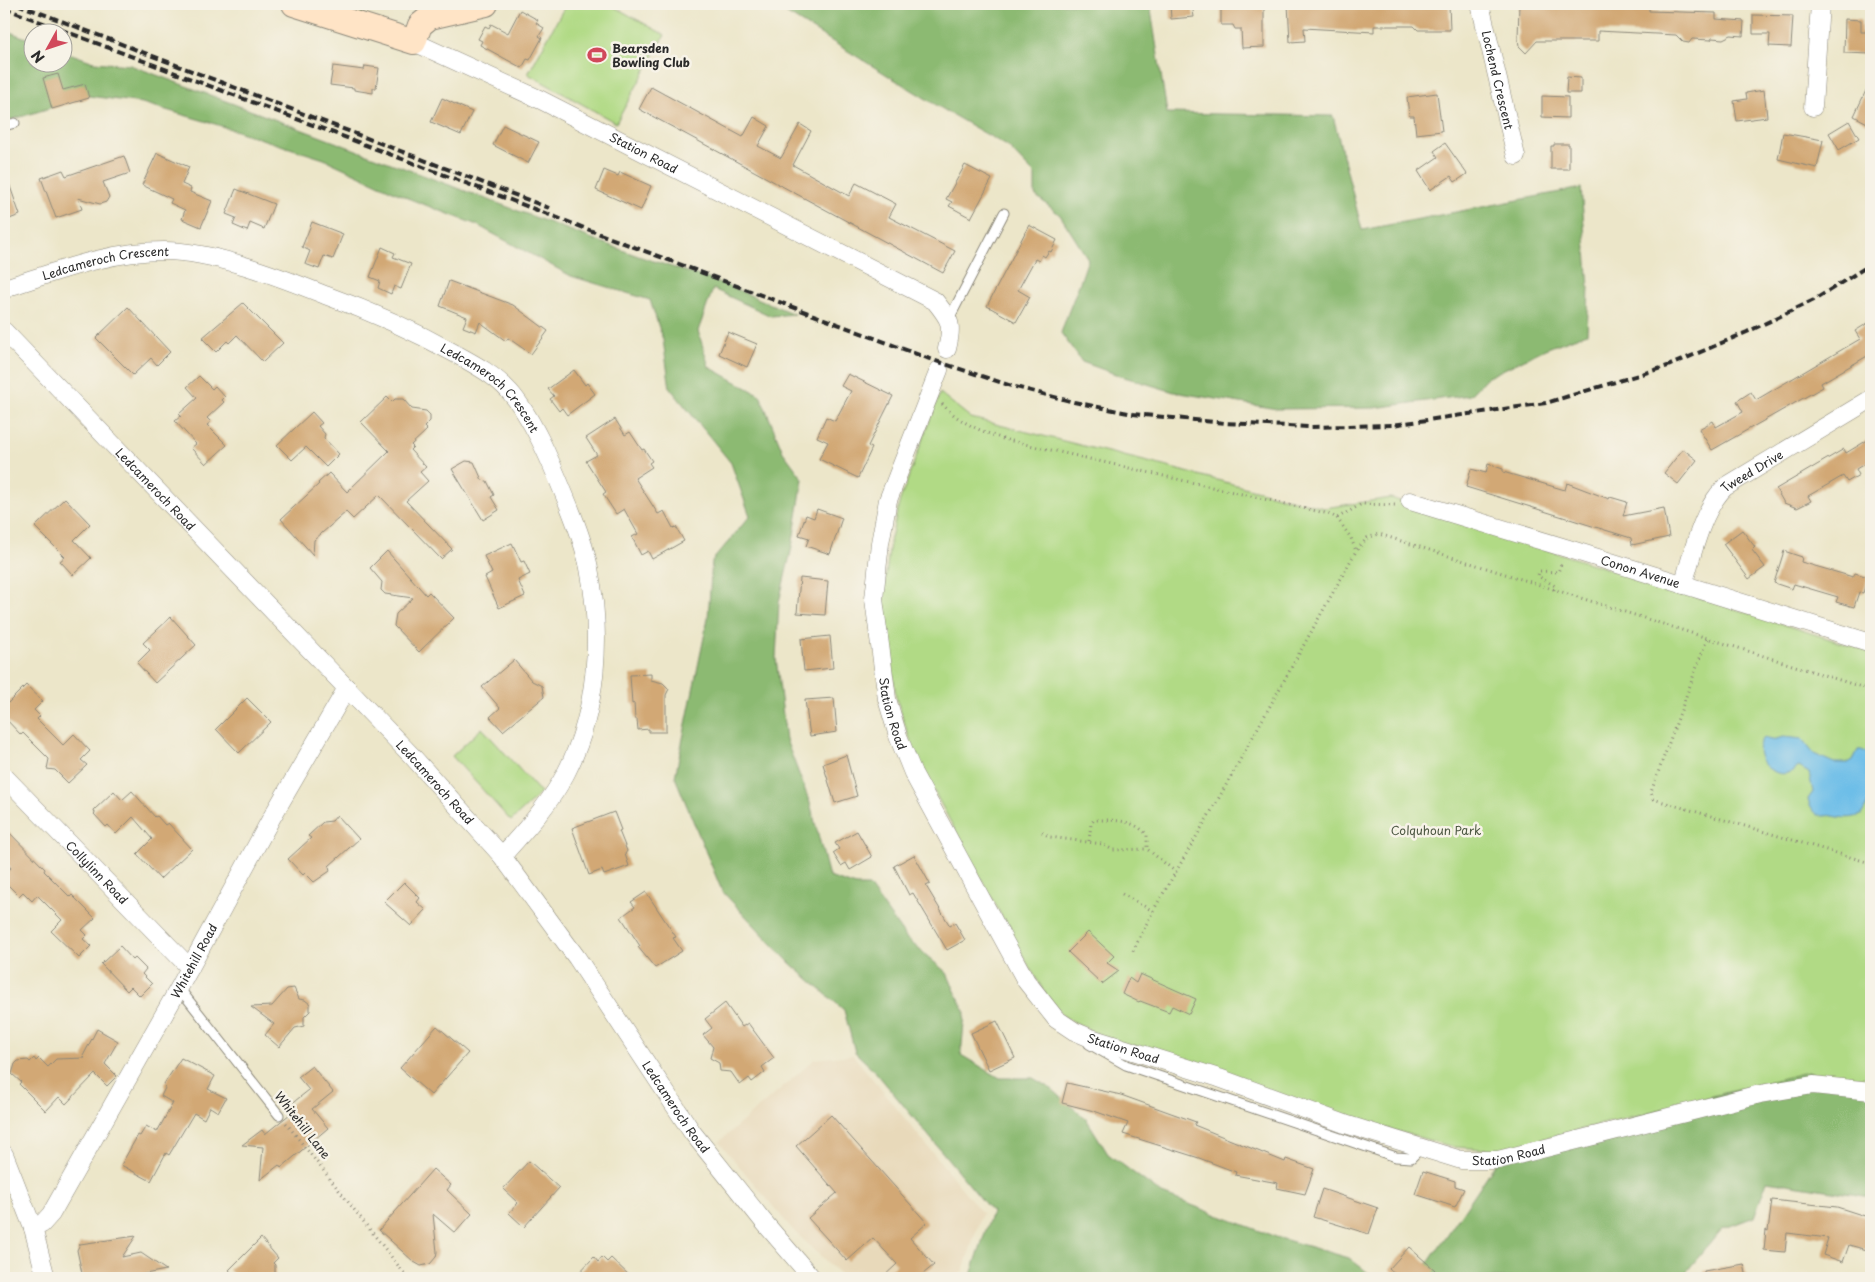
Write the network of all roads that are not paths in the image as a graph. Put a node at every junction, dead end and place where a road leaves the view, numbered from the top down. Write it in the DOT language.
graph roads {
  1 [pos="294,4"];
  2 [pos="486,4"];
  3 [pos="1480,4"];
  4 [pos="1820,4"];
  5 [pos="414,42"];
  6 [pos="1812,107"];
  7 [pos="15,123"];
  8 [pos="4,126"];
  9 [pos="1516,156"];
  10 [pos="1004,213"];
  11 [pos="4,290"];
  12 [pos="949,319"];
  13 [pos="4,331"];
  14 [pos="947,349"];
  15 [pos="939,370"];
  16 [pos="1871,398"];
  17 [pos="1410,501"];
  18 [pos="1683,585"];
  19 [pos="1871,643"];
  20 [pos="347,688"];
  21 [pos="4,776"];
  22 [pos="502,856"];
  23 [pos="190,968"];
  24 [pos="179,988"];
  25 [pos="1871,1091"];
  26 [pos="279,1115"];
  27 [pos="4,1154"];
  28 [pos="33,1228"];
  29 [pos="46,1278"];
  30 [pos="812,1278"];
  1 -- 5 [label="street, Station Road"];
  2 -- 5 [label="street"];
  3 -- 9 [label="street, Lochend Crescent"];
  4 -- 6 [label="street"];
  5 -- 12 [label="street, Station Road"];
  7 -- 8 [label="lane"];
  10 -- 12 [label="lane"];
  11 -- 22 [label="street, Ledcameroch Crescent"];
  12 -- 14 [label="street"];
  13 -- 20 [label="street, Ledcameroch Road"];
  15 -- 25 [label="street, Station Road"];
  16 -- 18 [label="street, Tweed Drive"];
  17 -- 18 [label="street, Conon Avenue"];
  18 -- 19 [label="street, Conon Avenue"];
  20 -- 22 [label="street, Ledcameroch Road"];
  20 -- 23 [label="street, Whitehill Road"];
  21 -- 23 [label="street, Collylinn Road"];
  22 -- 30 [label="street, Ledcameroch Road"];
  23 -- 24 [label="street, Whitehill Road"];
  24 -- 26 [label="lane, Whitehill Lane"];
  24 -- 28 [label="street, Whitehill Road"];
  27 -- 28 [label="street"];
  28 -- 29 [label="street"];
}
